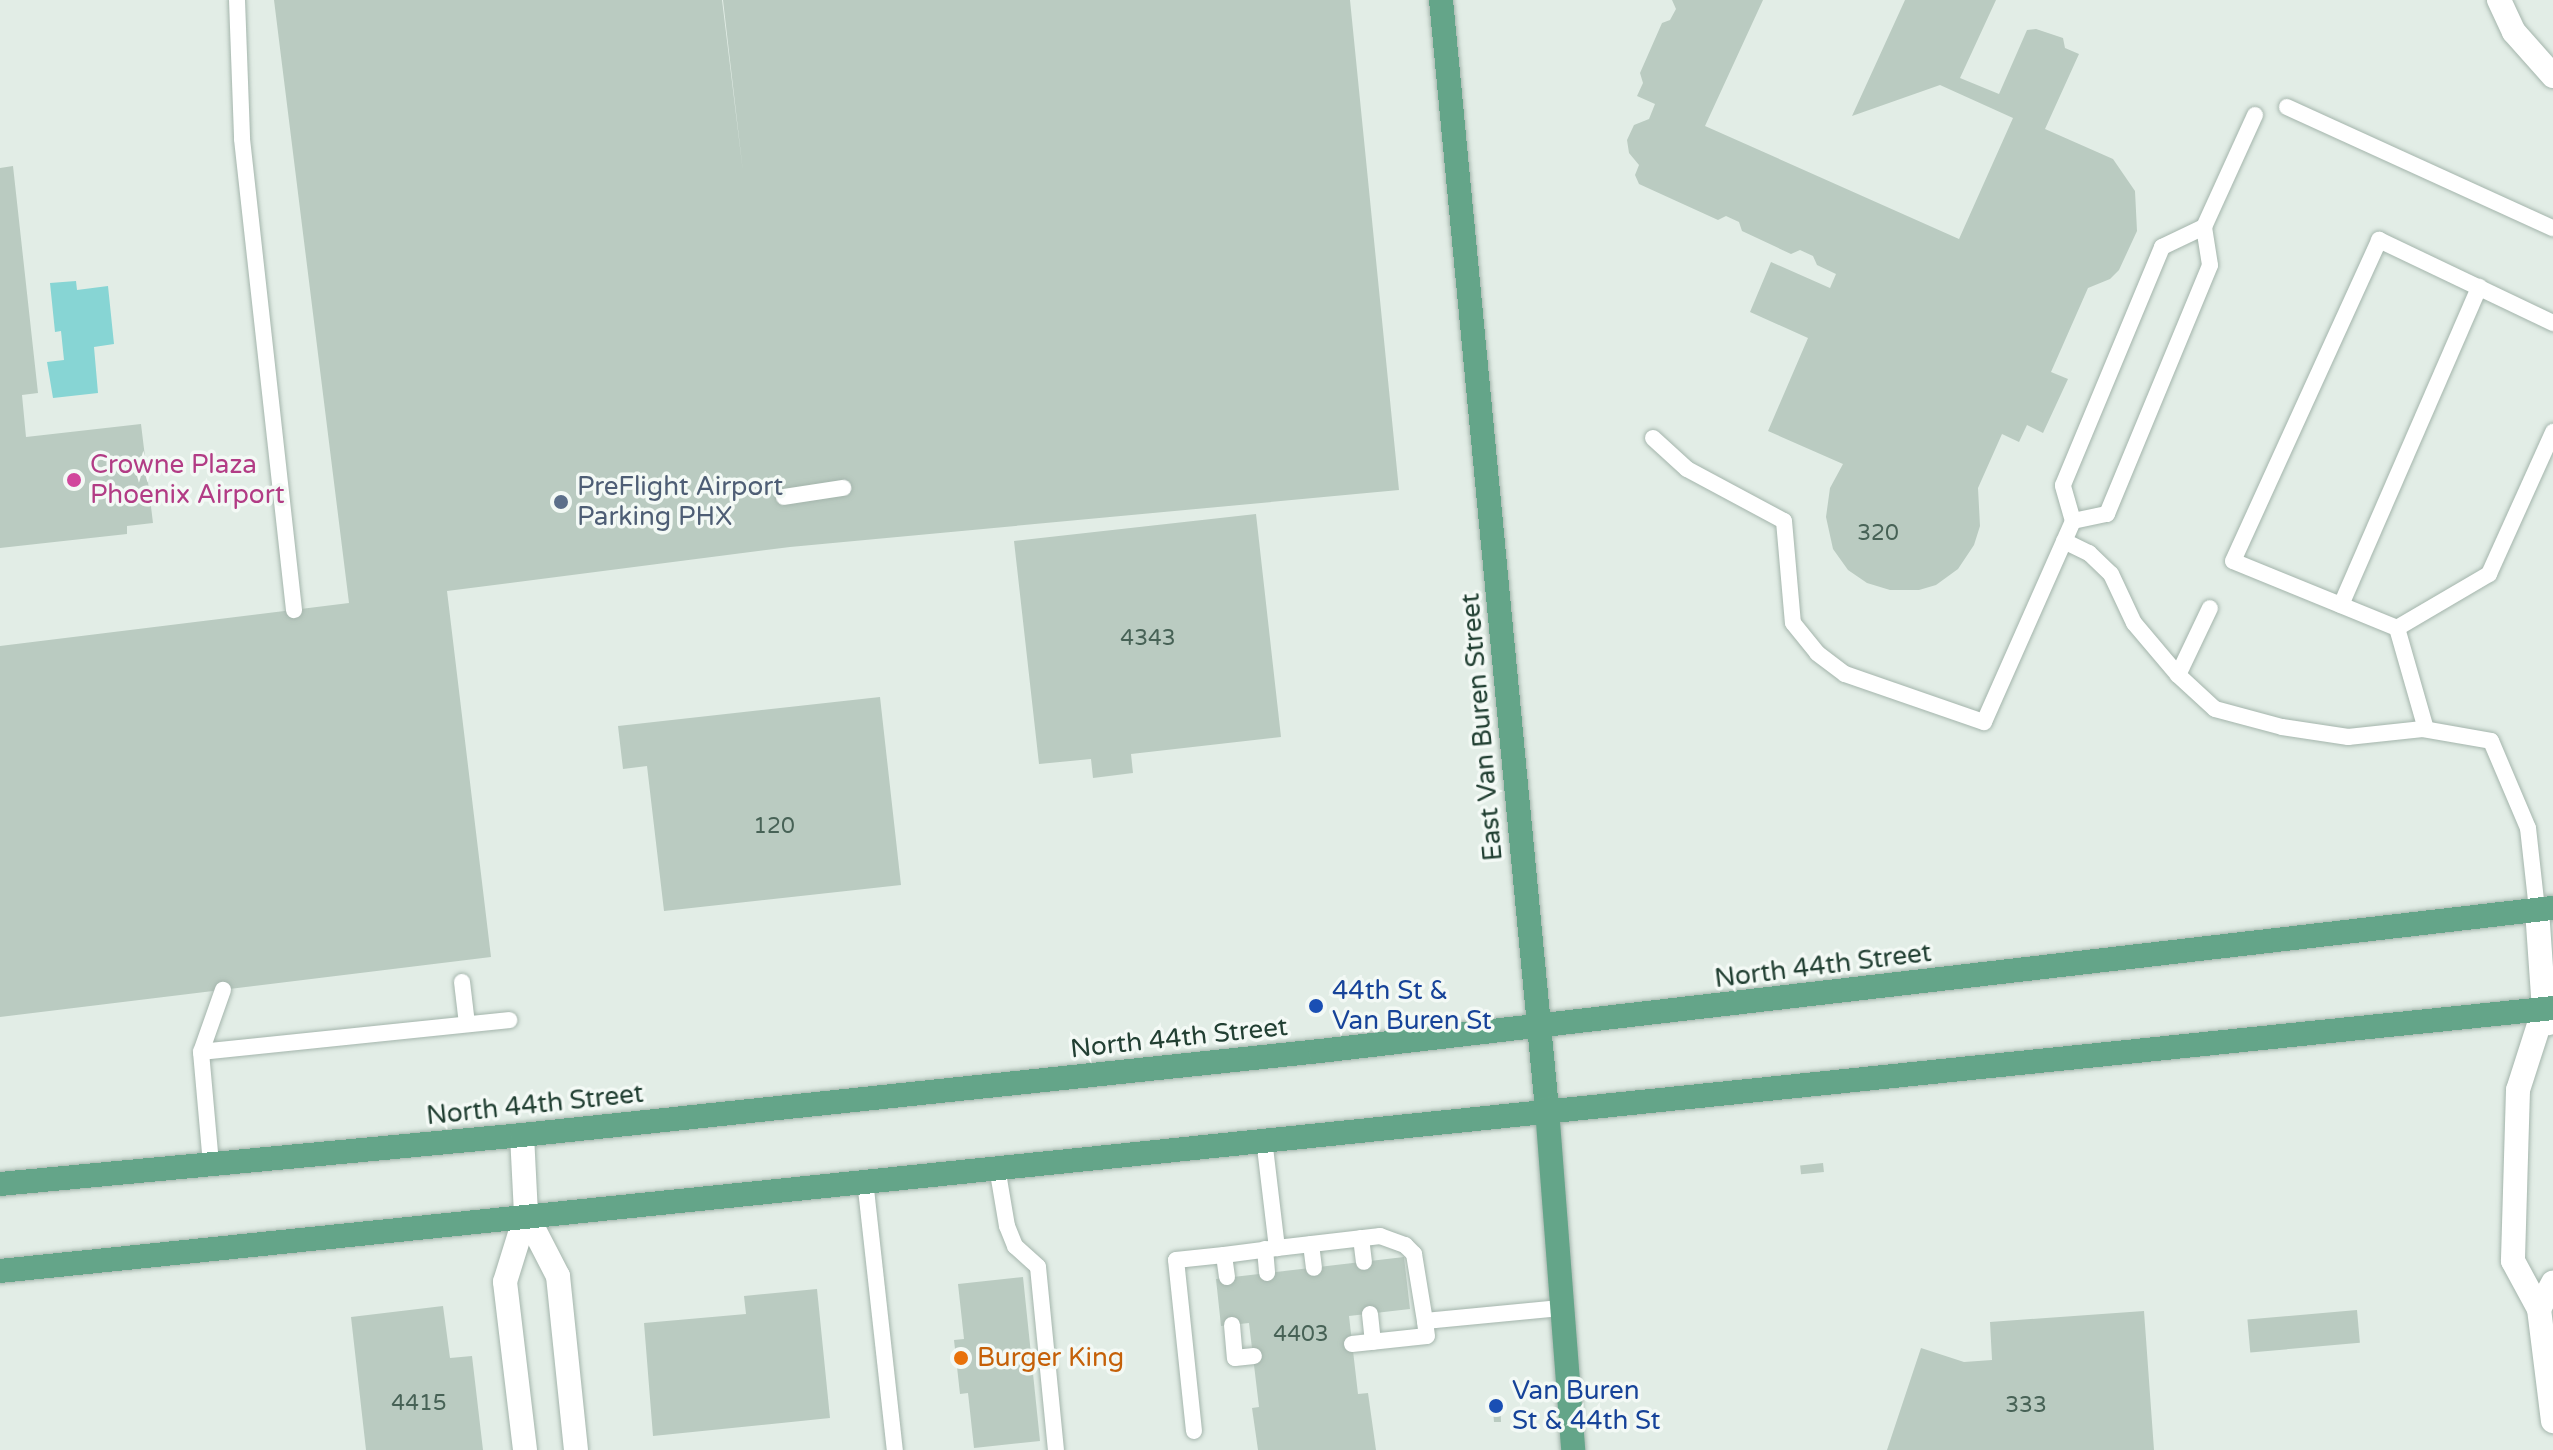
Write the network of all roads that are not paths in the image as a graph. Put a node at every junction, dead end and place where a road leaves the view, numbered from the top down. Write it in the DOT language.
graph roads {
  1 [pos="237,0"];
  2 [pos="1441,0"];
  3 [pos="2499,0"];
  4 [pos="2553,76"];
  5 [pos="2287,107"];
  6 [pos="2255,115"];
  7 [pos="2204,227"];
  8 [pos="2553,228"];
  9 [pos="2479,287"];
  10 [pos="2553,323"];
  11 [pos="2553,432"];
  12 [pos="1653,438"];
  13 [pos="843,488"];
  14 [pos="784,497"];
  15 [pos="2073,521"];
  16 [pos="2064,541"];
  17 [pos="2341,605"];
  18 [pos="2210,608"];
  19 [pos="294,610"];
  20 [pos="2397,628"];
  21 [pos="2178,675"];
  22 [pos="2426,729"];
  23 [pos="2545,909"];
  24 [pos="462,982"];
  25 [pos="223,990"];
  26 [pos="2549,1008"];
  27 [pos="509,1020"];
  28 [pos="467,1024"];
  29 [pos="1538,1026"];
  30 [pos="2553,1035"];
  31 [pos="201,1052"];
  32 [pos="1547,1109"];
  33 [pos="522,1135"];
  34 [pos="1264,1139"];
  35 [pos="211,1164"];
  36 [pos="997,1167"];
  37 [pos="865,1180"];
  38 [pos="0,1184"];
  39 [pos="526,1214"];
  40 [pos="1361,1238"];
  41 [pos="1311,1244"];
  42 [pos="1271,1248"];
  43 [pos="1224,1255"];
  44 [pos="1364,1262"];
  45 [pos="1314,1268"];
  46 [pos="0,1271"];
  47 [pos="1267,1273"];
  48 [pos="1227,1277"];
  49 [pos="2553,1283"];
  50 [pos="1560,1308"];
  51 [pos="2539,1309"];
  52 [pos="1370,1314"];
  53 [pos="1425,1321"];
  54 [pos="1232,1325"];
  55 [pos="1373,1342"];
  56 [pos="1352,1344"];
  57 [pos="1254,1356"];
  58 [pos="2553,1421"];
  59 [pos="1194,1431"];
  60 [pos="525,1450"];
  61 [pos="576,1450"];
  62 [pos="895,1450"];
  63 [pos="1056,1450"];
  64 [pos="1573,1450"];
  1 -- 19 [label="lane"];
  2 -- 29 [label="main road, East Van Buren Street"];
  3 -- 4 [label="street"];
  5 -- 8 [label="lane"];
  6 -- 7 [label="lane"];
  7 -- 15 [label="lane"];
  7 -- 15 [label="lane"];
  9 -- 10 [label="lane"];
  9 -- 17 [label="lane"];
  9 -- 17 [label="lane"];
  11 -- 20 [label="lane"];
  12 -- 16 [label="lane"];
  13 -- 14 [label="lane"];
  15 -- 16 [label="lane"];
  16 -- 21 [label="lane"];
  17 -- 20 [label="lane"];
  18 -- 21 [label="lane"];
  20 -- 22 [label="lane"];
  21 -- 22 [label="lane"];
  22 -- 23 [label="lane"];
  23 -- 26 [label="street"];
  23 -- 29 [label="main road, North 44th Street"];
  24 -- 28 [label="lane"];
  25 -- 31 [label="lane"];
  26 -- 30 [label="street"];
  26 -- 32 [label="main road"];
  26 -- 51 [label="street"];
  27 -- 28 [label="lane"];
  28 -- 31 [label="lane"];
  29 -- 32 [label="main road, East Van Buren Street"];
  29 -- 33 [label="main road, North 44th Street"];
  31 -- 35 [label="lane"];
  32 -- 34 [label="main road"];
  32 -- 50 [label="main road, East Van Buren Street"];
  33 -- 35 [label="main road, North 44th Street"];
  33 -- 39 [label="street"];
  34 -- 36 [label="main road"];
  34 -- 42 [label="lane"];
  35 -- 38 [label="main road, North 44th Street"];
  36 -- 37 [label="main road"];
  36 -- 63 [label="lane"];
  37 -- 39 [label="main road"];
  37 -- 62 [label="lane"];
  39 -- 46 [label="main road"];
  39 -- 60 [label="street"];
  39 -- 61 [label="street"];
  40 -- 41 [label="lane"];
  40 -- 44 [label="lane"];
  40 -- 53 [label="lane"];
  41 -- 42 [label="lane"];
  41 -- 45 [label="lane"];
  42 -- 43 [label="lane"];
  42 -- 47 [label="lane"];
  43 -- 48 [label="lane"];
  43 -- 59 [label="lane"];
  49 -- 51 [label="street"];
  50 -- 53 [label="lane"];
  50 -- 64 [label="main road, East Van Buren Street"];
  51 -- 58 [label="street"];
  52 -- 55 [label="lane"];
  53 -- 55 [label="lane"];
  54 -- 57 [label="lane"];
  55 -- 56 [label="lane"];
}
